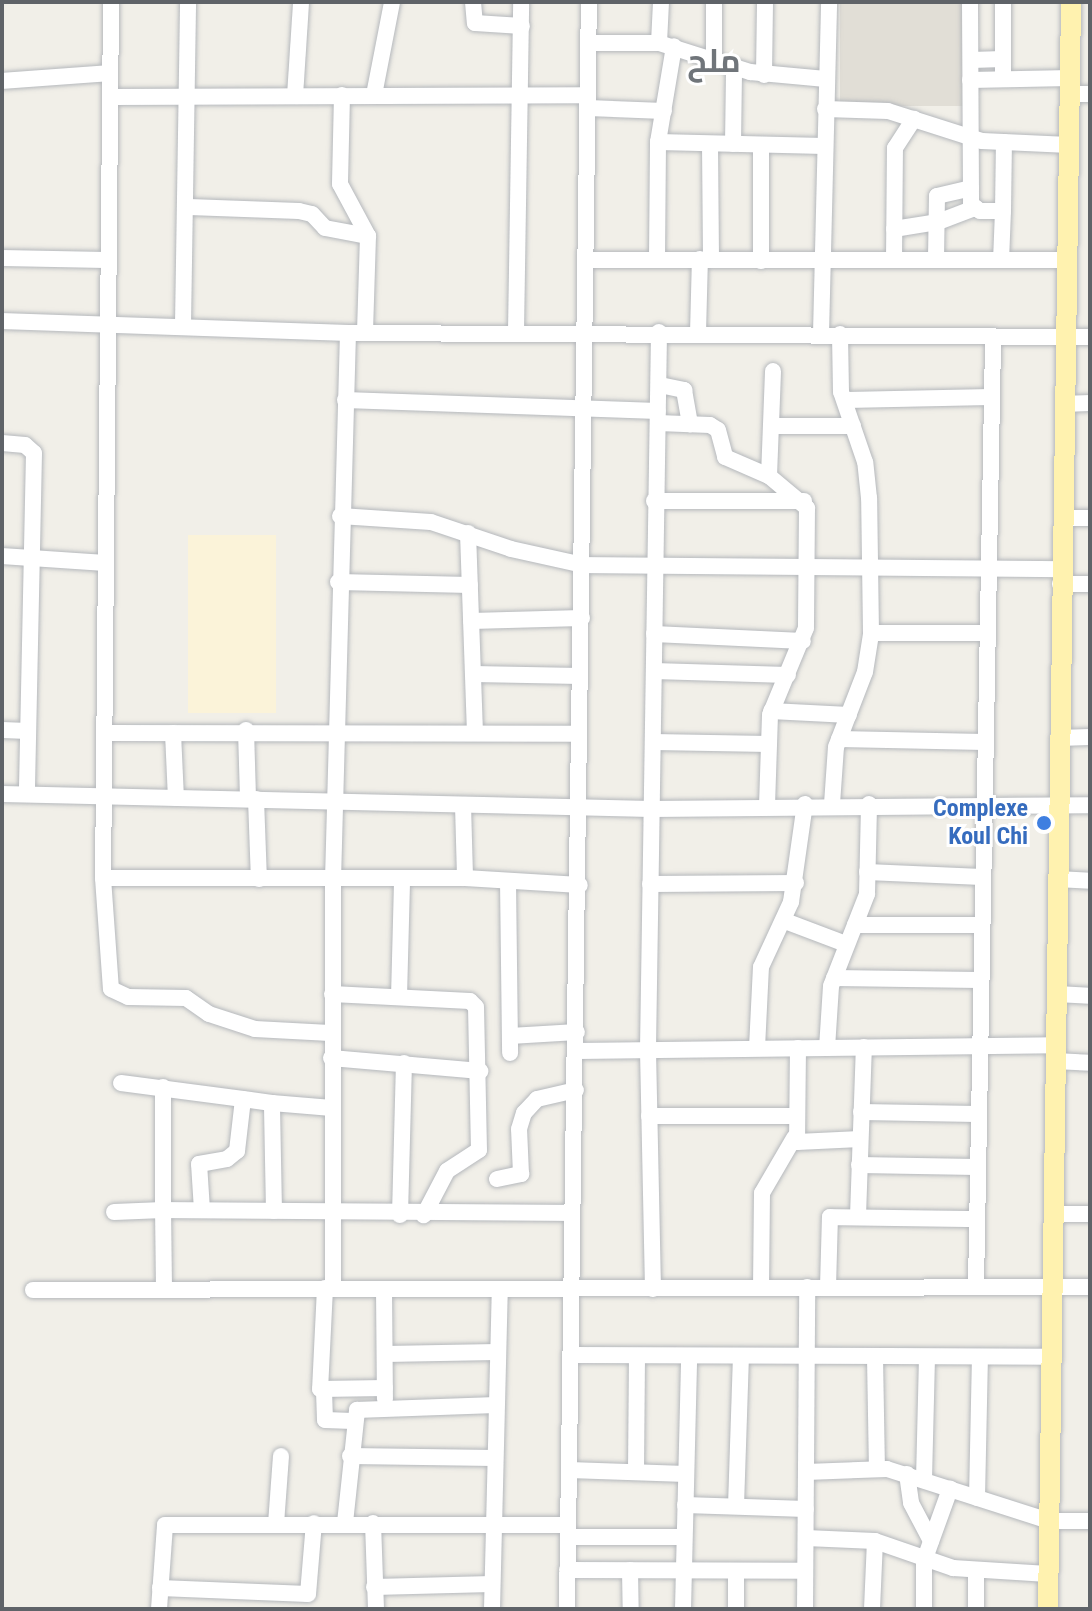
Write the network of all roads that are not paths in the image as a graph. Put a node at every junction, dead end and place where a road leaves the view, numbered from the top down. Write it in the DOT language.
graph roads {
  1 [pos="111,2"];
  2 [pos="188,2"];
  3 [pos="301,2"];
  4 [pos="392,2"];
  5 [pos="473,2"];
  6 [pos="521,2"];
  7 [pos="589,2"];
  8 [pos="661,2"];
  9 [pos="714,2"];
  10 [pos="765,2"];
  11 [pos="829,2"];
  12 [pos="970,2"];
  13 [pos="1003,2"];
  14 [pos="1071,2"];
  15 [pos="522,26"];
  16 [pos="589,43"];
  17 [pos="666,44"];
  18 [pos="1003,59"];
  19 [pos="714,60"];
  20 [pos="971,60"];
  21 [pos="734,68"];
  22 [pos="110,73"];
  23 [pos="764,75"];
  24 [pos="826,79"];
  25 [pos="1003,79"];
  26 [pos="970,80"];
  27 [pos="2,81"];
  28 [pos="1077,89"];
  29 [pos="342,95"];
  30 [pos="374,95"];
  31 [pos="524,95"];
  32 [pos="186,96"];
  33 [pos="295,96"];
  34 [pos="111,97"];
  35 [pos="588,101"];
  36 [pos="825,109"];
  37 [pos="664,111"];
  38 [pos="914,119"];
  39 [pos="971,138"];
  40 [pos="658,142"];
  41 [pos="1004,142"];
  42 [pos="710,144"];
  43 [pos="733,144"];
  44 [pos="761,145"];
  45 [pos="1069,145"];
  46 [pos="824,146"];
  47 [pos="971,188"];
  48 [pos="189,207"];
  49 [pos="975,208"];
  50 [pos="1003,211"];
  51 [pos="938,222"];
  52 [pos="894,229"];
  53 [pos="368,236"];
  54 [pos="2,258"];
  55 [pos="657,258"];
  56 [pos="823,258"];
  57 [pos="705,259"];
  58 [pos="894,259"];
  59 [pos="936,259"];
  60 [pos="106,260"];
  61 [pos="586,260"];
  62 [pos="1001,260"];
  63 [pos="1067,260"];
  64 [pos="761,261"];
  65 [pos="2,321"];
  66 [pos="106,321"];
  67 [pos="183,325"];
  68 [pos="516,332"];
  69 [pos="585,332"];
  70 [pos="659,332"];
  71 [pos="356,333"];
  72 [pos="698,333"];
  73 [pos="821,334"];
  74 [pos="840,334"];
  75 [pos="993,337"];
  76 [pos="1090,337"];
  77 [pos="1064,338"];
  78 [pos="773,371"];
  79 [pos="660,385"];
  80 [pos="991,397"];
  81 [pos="345,400"];
  82 [pos="845,400"];
  83 [pos="1090,403"];
  84 [pos="1063,404"];
  85 [pos="584,406"];
  86 [pos="658,417"];
  87 [pos="690,424"];
  88 [pos="774,426"];
  89 [pos="853,426"];
  90 [pos="2,443"];
  91 [pos="769,476"];
  92 [pos="654,501"];
  93 [pos="804,501"];
  94 [pos="340,516"];
  95 [pos="1062,518"];
  96 [pos="1090,518"];
  97 [pos="468,533"];
  98 [pos="2,556"];
  99 [pos="32,558"];
  100 [pos="105,563"];
  101 [pos="583,565"];
  102 [pos="653,566"];
  103 [pos="806,568"];
  104 [pos="871,569"];
  105 [pos="986,570"];
  106 [pos="1060,577"];
  107 [pos="338,582"];
  108 [pos="1090,584"];
  109 [pos="470,585"];
  110 [pos="582,618"];
  111 [pos="471,621"];
  112 [pos="871,633"];
  113 [pos="985,633"];
  114 [pos="654,634"];
  115 [pos="803,641"];
  116 [pos="654,671"];
  117 [pos="473,674"];
  118 [pos="788,675"];
  119 [pos="580,676"];
  120 [pos="771,711"];
  121 [pos="849,715"];
  122 [pos="2,730"];
  123 [pos="246,730"];
  124 [pos="28,731"];
  125 [pos="337,731"];
  126 [pos="475,731"];
  127 [pos="104,733"];
  128 [pos="173,733"];
  129 [pos="579,734"];
  130 [pos="1090,737"];
  131 [pos="1058,738"];
  132 [pos="839,739"];
  133 [pos="653,742"];
  134 [pos="984,742"];
  135 [pos="769,744"];
  136 [pos="2,794"];
  137 [pos="27,794"];
  138 [pos="104,797"];
  139 [pos="176,798"];
  140 [pos="252,799"];
  141 [pos="335,801"];
  142 [pos="805,804"];
  143 [pos="832,804"];
  144 [pos="869,804"];
  145 [pos="463,805"];
  146 [pos="767,805"];
  147 [pos="985,805"];
  148 [pos="1058,805"];
  149 [pos="1090,805"];
  150 [pos="581,807"];
  151 [pos="651,809"];
  152 [pos="867,872"];
  153 [pos="982,877"];
  154 [pos="103,878"];
  155 [pos="465,878"];
  156 [pos="259,879"];
  157 [pos="1057,879"];
  158 [pos="333,880"];
  159 [pos="402,880"];
  160 [pos="508,881"];
  161 [pos="1090,881"];
  162 [pos="796,883"];
  163 [pos="650,884"];
  164 [pos="580,885"];
  165 [pos="785,921"];
  166 [pos="855,925"];
  167 [pos="979,925"];
  168 [pos="846,944"];
  169 [pos="834,978"];
  170 [pos="979,980"];
  171 [pos="332,994"];
  172 [pos="1056,994"];
  173 [pos="1090,996"];
  174 [pos="399,997"];
  175 [pos="577,1032"];
  176 [pos="330,1033"];
  177 [pos="977,1045"];
  178 [pos="864,1047"];
  179 [pos="757,1048"];
  180 [pos="798,1048"];
  181 [pos="827,1048"];
  182 [pos="648,1049"];
  183 [pos="577,1051"];
  184 [pos="1055,1053"];
  185 [pos="331,1058"];
  186 [pos="404,1063"];
  187 [pos="1090,1063"];
  188 [pos="480,1071"];
  189 [pos="121,1083"];
  190 [pos="163,1087"];
  191 [pos="576,1090"];
  192 [pos="243,1099"];
  193 [pos="272,1103"];
  194 [pos="332,1108"];
  195 [pos="861,1112"];
  196 [pos="977,1114"];
  197 [pos="649,1116"];
  198 [pos="795,1116"];
  199 [pos="794,1138"];
  200 [pos="860,1139"];
  201 [pos="859,1165"];
  202 [pos="976,1167"];
  203 [pos="497,1179"];
  204 [pos="163,1210"];
  205 [pos="202,1210"];
  206 [pos="274,1211"];
  207 [pos="114,1212"];
  208 [pos="332,1212"];
  209 [pos="572,1213"];
  210 [pos="1053,1214"];
  211 [pos="1090,1214"];
  212 [pos="400,1215"];
  213 [pos="424,1215"];
  214 [pos="858,1216"];
  215 [pos="977,1219"];
  216 [pos="807,1287"];
  217 [pos="828,1287"];
  218 [pos="976,1287"];
  219 [pos="1052,1287"];
  220 [pos="1090,1287"];
  221 [pos="329,1288"];
  222 [pos="571,1288"];
  223 [pos="761,1288"];
  224 [pos="164,1289"];
  225 [pos="384,1289"];
  226 [pos="653,1289"];
  227 [pos="33,1290"];
  228 [pos="500,1290"];
  229 [pos="497,1352"];
  230 [pos="385,1354"];
  231 [pos="570,1355"];
  232 [pos="637,1357"];
  233 [pos="689,1357"];
  234 [pos="741,1357"];
  235 [pos="807,1357"];
  236 [pos="875,1357"];
  237 [pos="927,1357"];
  238 [pos="980,1357"];
  239 [pos="1051,1357"];
  240 [pos="385,1388"];
  241 [pos="324,1391"];
  242 [pos="495,1405"];
  243 [pos="385,1407"];
  244 [pos="353,1421"];
  245 [pos="281,1456"];
  246 [pos="350,1456"];
  247 [pos="494,1458"];
  248 [pos="877,1469"];
  249 [pos="569,1470"];
  250 [pos="636,1471"];
  251 [pos="806,1472"];
  252 [pos="686,1474"];
  253 [pos="907,1474"];
  254 [pos="924,1480"];
  255 [pos="950,1489"];
  256 [pos="977,1498"];
  257 [pos="685,1505"];
  258 [pos="736,1506"];
  259 [pos="806,1509"];
  260 [pos="1049,1521"];
  261 [pos="1090,1521"];
  262 [pos="314,1523"];
  263 [pos="345,1523"];
  264 [pos="373,1523"];
  265 [pos="276,1524"];
  266 [pos="495,1524"];
  267 [pos="568,1531"];
  268 [pos="684,1537"];
  269 [pos="806,1538"];
  270 [pos="875,1541"];
  271 [pos="931,1541"];
  272 [pos="924,1561"];
  273 [pos="567,1570"];
  274 [pos="630,1570"];
  275 [pos="805,1571"];
  276 [pos="976,1571"];
  277 [pos="683,1572"];
  278 [pos="736,1572"];
  279 [pos="1048,1574"];
  280 [pos="492,1584"];
  281 [pos="374,1587"];
  282 [pos="160,1588"];
  283 [pos="279,1602"];
  284 [pos="303,1603"];
  285 [pos="159,1609"];
  286 [pos="376,1609"];
  287 [pos="492,1609"];
  288 [pos="567,1609"];
  289 [pos="631,1609"];
  290 [pos="683,1609"];
  291 [pos="736,1609"];
  292 [pos="805,1609"];
  293 [pos="872,1609"];
  294 [pos="924,1609"];
  295 [pos="976,1609"];
  296 [pos="1048,1609"];
  1 -- 22 [label="street"];
  2 -- 32 [label="street"];
  3 -- 33 [label="street"];
  4 -- 30 [label="street"];
  5 -- 15 [label="street"];
  6 -- 15 [label="street"];
  7 -- 16 [label="street"];
  8 -- 17 [label="street"];
  9 -- 19 [label="street"];
  10 -- 23 [label="street"];
  11 -- 24 [label="street"];
  12 -- 20 [label="street"];
  13 -- 18 [label="street"];
  14 -- 28 [label="main road"];
  15 -- 31 [label="street"];
  16 -- 17 [label="street"];
  16 -- 35 [label="street"];
  17 -- 19 [label="street"];
  17 -- 37 [label="street"];
  18 -- 20 [label="street"];
  18 -- 25 [label="street"];
  19 -- 21 [label="street"];
  20 -- 26 [label="street"];
  21 -- 23 [label="street"];
  21 -- 43 [label="street"];
  22 -- 27 [label="street"];
  22 -- 34 [label="street"];
  23 -- 24 [label="street"];
  24 -- 36 [label="street"];
  25 -- 26 [label="street"];
  25 -- 28 [label="street"];
  26 -- 39 [label="street"];
  28 -- 45 [label="main road"];
  29 -- 30 [label="street"];
  29 -- 33 [label="street"];
  29 -- 53 [label="street"];
  30 -- 31 [label="street"];
  31 -- 35 [label="street"];
  31 -- 68 [label="street"];
  32 -- 33 [label="street"];
  32 -- 34 [label="street"];
  32 -- 48 [label="street"];
  34 -- 60 [label="street"];
  35 -- 37 [label="street"];
  35 -- 61 [label="street"];
  36 -- 38 [label="street"];
  36 -- 46 [label="street"];
  37 -- 40 [label="street"];
  38 -- 39 [label="street"];
  38 -- 52 [label="street"];
  39 -- 41 [label="street"];
  39 -- 47 [label="street"];
  40 -- 42 [label="street"];
  40 -- 55 [label="street"];
  41 -- 45 [label="street"];
  41 -- 50 [label="street"];
  42 -- 43 [label="street"];
  42 -- 57 [label="street"];
  43 -- 44 [label="street"];
  44 -- 46 [label="street"];
  44 -- 64 [label="street"];
  45 -- 63 [label="main road"];
  46 -- 56 [label="street"];
  47 -- 49 [label="street"];
  47 -- 51 [label="street"];
  48 -- 53 [label="street"];
  48 -- 67 [label="street"];
  49 -- 50 [label="street"];
  49 -- 51 [label="street"];
  50 -- 62 [label="street"];
  51 -- 52 [label="street"];
  51 -- 59 [label="street"];
  52 -- 58 [label="street"];
  53 -- 71 [label="street"];
  54 -- 60 [label="street"];
  55 -- 57 [label="street"];
  55 -- 61 [label="street"];
  56 -- 58 [label="street"];
  56 -- 64 [label="street"];
  56 -- 73 [label="street"];
  57 -- 64 [label="street"];
  57 -- 72 [label="street"];
  58 -- 59 [label="street"];
  59 -- 62 [label="street"];
  60 -- 66 [label="street"];
  61 -- 69 [label="street"];
  62 -- 63 [label="street"];
  63 -- 77 [label="main road"];
  65 -- 66 [label="street"];
  66 -- 67 [label="street"];
  66 -- 100 [label="street"];
  67 -- 71 [label="street"];
  68 -- 69 [label="street"];
  68 -- 71 [label="street"];
  69 -- 70 [label="street"];
  69 -- 85 [label="street"];
  70 -- 72 [label="street"];
  70 -- 79 [label="street"];
  71 -- 81 [label="street"];
  72 -- 73 [label="street"];
  73 -- 74 [label="street"];
  74 -- 75 [label="street"];
  74 -- 82 [label="street"];
  75 -- 77 [label="street"];
  75 -- 80 [label="street"];
  76 -- 77 [label="street"];
  77 -- 84 [label="main road"];
  78 -- 88 [label="street"];
  79 -- 86 [label="street"];
  79 -- 87 [label="street"];
  80 -- 82 [label="street"];
  80 -- 105 [label="street"];
  81 -- 85 [label="street"];
  81 -- 94 [label="street"];
  82 -- 89 [label="street"];
  83 -- 84 [label="street"];
  84 -- 95 [label="main road"];
  85 -- 86 [label="street"];
  85 -- 101 [label="street"];
  86 -- 87 [label="street"];
  86 -- 92 [label="street"];
  87 -- 91 [label="street"];
  88 -- 89 [label="street"];
  88 -- 91 [label="street"];
  89 -- 104 [label="street"];
  90 -- 99 [label="street"];
  91 -- 93 [label="street"];
  92 -- 93 [label="street"];
  92 -- 102 [label="street"];
  93 -- 103 [label="street"];
  94 -- 97 [label="street"];
  94 -- 107 [label="street"];
  95 -- 96 [label="street"];
  95 -- 106 [label="main road"];
  97 -- 101 [label="street"];
  97 -- 109 [label="street"];
  98 -- 99 [label="street"];
  99 -- 100 [label="street"];
  99 -- 124 [label="street"];
  100 -- 127 [label="street"];
  101 -- 102 [label="street"];
  101 -- 110 [label="street"];
  102 -- 103 [label="street"];
  102 -- 114 [label="street"];
  103 -- 104 [label="street"];
  103 -- 115 [label="street"];
  104 -- 105 [label="street"];
  104 -- 112 [label="street"];
  105 -- 106 [label="street"];
  105 -- 113 [label="street"];
  106 -- 108 [label="street"];
  106 -- 131 [label="main road"];
  107 -- 109 [label="street"];
  107 -- 125 [label="street"];
  109 -- 111 [label="street"];
  110 -- 111 [label="street"];
  110 -- 119 [label="street"];
  111 -- 117 [label="street"];
  112 -- 113 [label="street"];
  112 -- 121 [label="street"];
  113 -- 134 [label="street"];
  114 -- 115 [label="street"];
  114 -- 116 [label="street"];
  115 -- 118 [label="street"];
  116 -- 118 [label="street"];
  116 -- 133 [label="street"];
  117 -- 119 [label="street"];
  117 -- 126 [label="street"];
  118 -- 120 [label="street"];
  119 -- 129 [label="street"];
  120 -- 121 [label="street"];
  120 -- 135 [label="street"];
  121 -- 132 [label="street"];
  122 -- 124 [label="street"];
  123 -- 125 [label="street"];
  123 -- 128 [label="street"];
  123 -- 140 [label="street"];
  124 -- 137 [label="street"];
  125 -- 126 [label="street"];
  125 -- 141 [label="street"];
  126 -- 129 [label="street"];
  127 -- 128 [label="street"];
  127 -- 138 [label="street"];
  128 -- 139 [label="street"];
  129 -- 150 [label="street"];
  130 -- 131 [label="street"];
  131 -- 148 [label="main road"];
  132 -- 134 [label="street"];
  132 -- 143 [label="street"];
  133 -- 135 [label="street"];
  133 -- 151 [label="street"];
  134 -- 147 [label="street"];
  135 -- 146 [label="street"];
  136 -- 137 [label="street"];
  137 -- 138 [label="street"];
  138 -- 139 [label="street"];
  138 -- 154 [label="street"];
  139 -- 140 [label="street"];
  140 -- 141 [label="street"];
  140 -- 156 [label="street"];
  141 -- 145 [label="street"];
  141 -- 158 [label="street"];
  142 -- 143 [label="street"];
  142 -- 146 [label="street"];
  142 -- 162 [label="street"];
  143 -- 144 [label="street"];
  144 -- 147 [label="street"];
  144 -- 152 [label="street"];
  145 -- 150 [label="street"];
  145 -- 155 [label="street"];
  146 -- 151 [label="street"];
  147 -- 148 [label="street"];
  147 -- 153 [label="street"];
  148 -- 149 [label="street"];
  148 -- 157 [label="main road"];
  150 -- 151 [label="street"];
  150 -- 164 [label="street"];
  151 -- 163 [label="street"];
  152 -- 153 [label="street"];
  152 -- 166 [label="street"];
  153 -- 167 [label="street"];
  154 -- 156 [label="street"];
  154 -- 176 [label="street"];
  155 -- 159 [label="street"];
  155 -- 160 [label="street"];
  156 -- 158 [label="street"];
  157 -- 161 [label="street"];
  157 -- 172 [label="main road"];
  158 -- 159 [label="street"];
  158 -- 171 [label="street"];
  159 -- 174 [label="street"];
  160 -- 164 [label="street"];
  160 -- 175 [label="street"];
  162 -- 163 [label="street"];
  162 -- 165 [label="street"];
  163 -- 182 [label="street"];
  164 -- 175 [label="street"];
  165 -- 168 [label="street"];
  165 -- 179 [label="street"];
  166 -- 167 [label="street"];
  166 -- 168 [label="street"];
  167 -- 170 [label="street"];
  168 -- 169 [label="street"];
  169 -- 170 [label="street"];
  169 -- 181 [label="street"];
  170 -- 177 [label="street"];
  171 -- 174 [label="street"];
  171 -- 176 [label="street"];
  172 -- 173 [label="street"];
  172 -- 184 [label="main road"];
  174 -- 188 [label="street"];
  175 -- 183 [label="street"];
  176 -- 185 [label="street"];
  177 -- 178 [label="street"];
  177 -- 184 [label="street"];
  177 -- 196 [label="street"];
  178 -- 181 [label="street"];
  178 -- 195 [label="street"];
  179 -- 180 [label="street"];
  179 -- 182 [label="street"];
  180 -- 181 [label="street"];
  180 -- 198 [label="street"];
  182 -- 183 [label="street"];
  182 -- 197 [label="street"];
  183 -- 191 [label="street"];
  184 -- 187 [label="street"];
  184 -- 210 [label="main road"];
  185 -- 186 [label="street"];
  185 -- 194 [label="street"];
  186 -- 188 [label="street"];
  186 -- 212 [label="street"];
  188 -- 213 [label="street"];
  189 -- 190 [label="street"];
  190 -- 192 [label="street"];
  190 -- 204 [label="street"];
  191 -- 203 [label="street"];
  191 -- 209 [label="street"];
  192 -- 193 [label="street"];
  192 -- 205 [label="street"];
  193 -- 194 [label="street"];
  193 -- 206 [label="street"];
  194 -- 208 [label="street"];
  195 -- 196 [label="street"];
  195 -- 200 [label="street"];
  196 -- 202 [label="street"];
  197 -- 198 [label="street"];
  197 -- 226 [label="street"];
  198 -- 199 [label="street"];
  199 -- 200 [label="street"];
  199 -- 223 [label="street"];
  200 -- 201 [label="street"];
  201 -- 202 [label="street"];
  201 -- 214 [label="street"];
  202 -- 215 [label="street"];
  204 -- 205 [label="street"];
  204 -- 207 [label="street"];
  204 -- 224 [label="street"];
  205 -- 206 [label="street"];
  206 -- 208 [label="street"];
  208 -- 212 [label="street"];
  208 -- 221 [label="street"];
  209 -- 213 [label="street"];
  209 -- 222 [label="street"];
  210 -- 211 [label="street"];
  210 -- 219 [label="main road"];
  212 -- 213 [label="street"];
  214 -- 215 [label="street"];
  214 -- 217 [label="street"];
  215 -- 218 [label="street"];
  216 -- 217 [label="street"];
  216 -- 223 [label="street"];
  216 -- 235 [label="street"];
  217 -- 218 [label="street"];
  218 -- 219 [label="street"];
  219 -- 220 [label="street"];
  219 -- 239 [label="main road"];
  221 -- 224 [label="street"];
  221 -- 225 [label="street"];
  221 -- 241 [label="street"];
  222 -- 226 [label="street"];
  222 -- 228 [label="street"];
  222 -- 231 [label="street"];
  223 -- 226 [label="street"];
  224 -- 227 [label="street"];
  225 -- 228 [label="street"];
  225 -- 230 [label="street"];
  228 -- 229 [label="street"];
  229 -- 230 [label="street"];
  229 -- 242 [label="street"];
  230 -- 240 [label="street"];
  231 -- 232 [label="street"];
  231 -- 249 [label="street"];
  232 -- 233 [label="street"];
  232 -- 250 [label="street"];
  233 -- 234 [label="street"];
  233 -- 252 [label="street"];
  234 -- 235 [label="street"];
  234 -- 258 [label="street"];
  235 -- 236 [label="street"];
  235 -- 251 [label="street"];
  236 -- 237 [label="street"];
  236 -- 248 [label="street"];
  237 -- 238 [label="street"];
  237 -- 254 [label="street"];
  238 -- 239 [label="street"];
  238 -- 256 [label="street"];
  239 -- 260 [label="main road"];
  240 -- 241 [label="street"];
  240 -- 243 [label="street"];
  241 -- 244 [label="street"];
  242 -- 243 [label="street"];
  242 -- 247 [label="street"];
  243 -- 244 [label="street"];
  244 -- 246 [label="street"];
  245 -- 265 [label="street"];
  246 -- 247 [label="street"];
  246 -- 263 [label="street"];
  247 -- 266 [label="street"];
  248 -- 251 [label="street"];
  248 -- 253 [label="street"];
  249 -- 250 [label="street"];
  249 -- 267 [label="street"];
  250 -- 252 [label="street"];
  251 -- 259 [label="street"];
  252 -- 257 [label="street"];
  253 -- 254 [label="street"];
  253 -- 271 [label="street"];
  254 -- 255 [label="street"];
  255 -- 256 [label="street"];
  255 -- 271 [label="street"];
  256 -- 260 [label="street"];
  257 -- 258 [label="street"];
  257 -- 268 [label="street"];
  258 -- 259 [label="street"];
  259 -- 269 [label="street"];
  260 -- 261 [label="street"];
  260 -- 279 [label="main road"];
  262 -- 263 [label="street"];
  262 -- 265 [label="street"];
  262 -- 284 [label="street"];
  263 -- 264 [label="street"];
  264 -- 266 [label="street"];
  264 -- 281 [label="street"];
  265 -- 282 [label="street"];
  266 -- 267 [label="street"];
  266 -- 280 [label="street"];
  267 -- 268 [label="street"];
  267 -- 273 [label="street"];
  268 -- 277 [label="street"];
  269 -- 270 [label="street"];
  269 -- 275 [label="street"];
  270 -- 272 [label="street"];
  270 -- 293 [label="street"];
  271 -- 272 [label="street"];
  272 -- 276 [label="street"];
  272 -- 294 [label="street"];
  273 -- 274 [label="street"];
  273 -- 288 [label="street"];
  274 -- 277 [label="street"];
  274 -- 289 [label="street"];
  275 -- 278 [label="street"];
  275 -- 292 [label="street"];
  276 -- 279 [label="street"];
  276 -- 295 [label="street"];
  277 -- 278 [label="street"];
  277 -- 290 [label="street"];
  278 -- 291 [label="street"];
  279 -- 296 [label="main road"];
  280 -- 281 [label="street"];
  280 -- 287 [label="street"];
  281 -- 286 [label="street"];
  282 -- 283 [label="street"];
  282 -- 285 [label="street"];
  283 -- 284 [label="street"];
}
